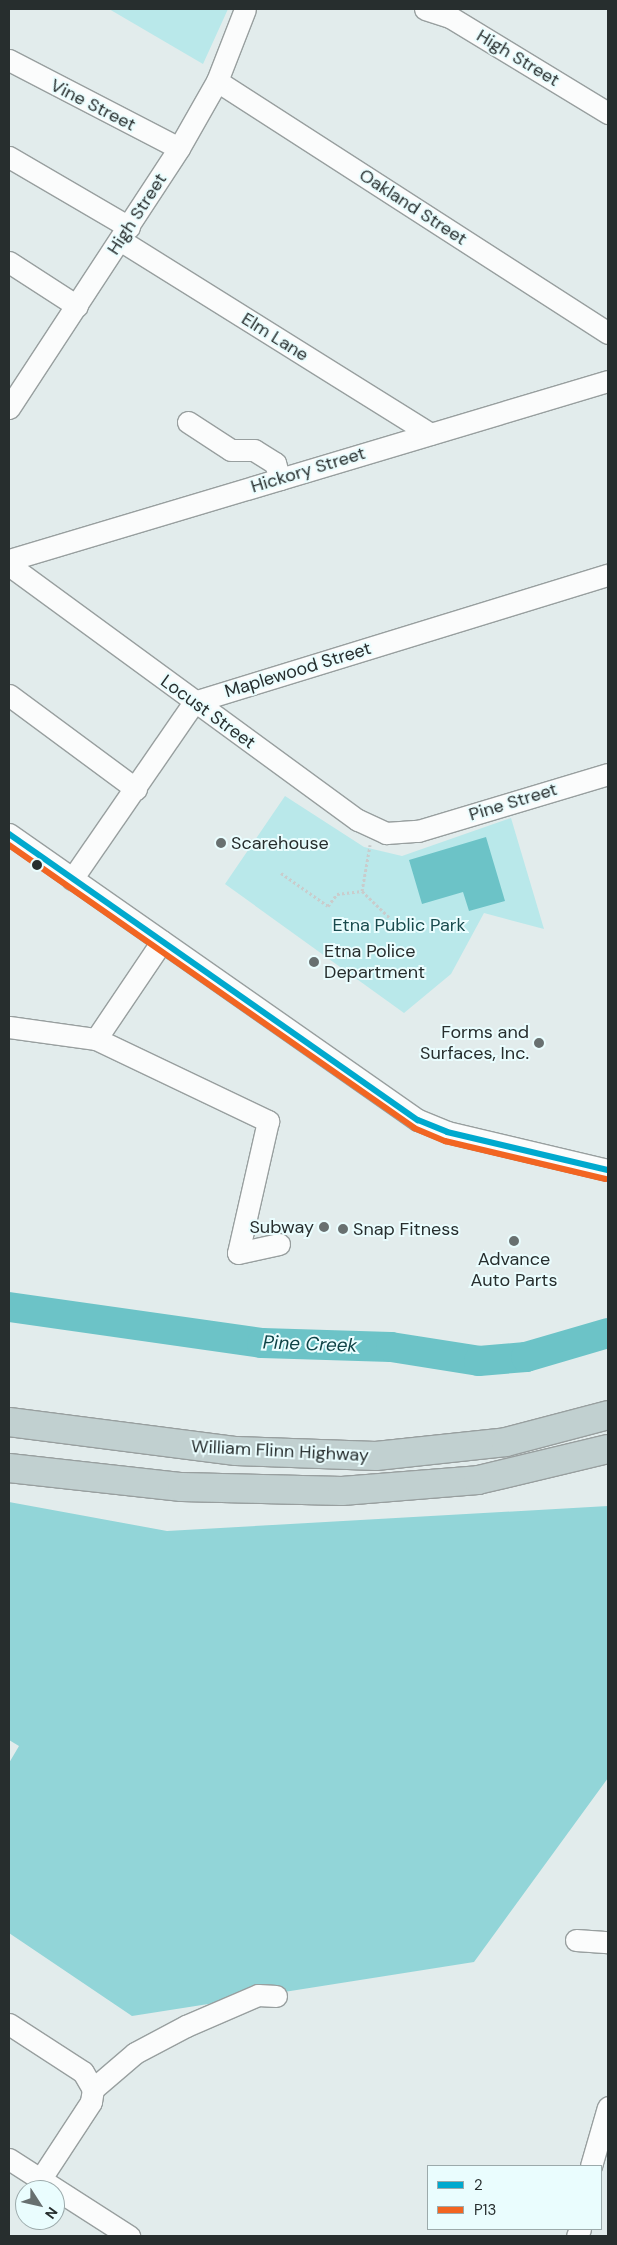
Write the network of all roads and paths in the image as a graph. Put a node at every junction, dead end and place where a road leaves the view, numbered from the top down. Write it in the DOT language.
graph roads {
  1 [pos="245,9"];
  2 [pos="425,9"];
  3 [pos="9,60"];
  4 [pos="217,81"];
  5 [pos="608,113"];
  6 [pos="179,148"];
  7 [pos="9,156"];
  8 [pos="125,234"];
  9 [pos="9,262"];
  10 [pos="77,306"];
  11 [pos="608,333"];
  12 [pos="608,381"];
  13 [pos="9,408"];
  14 [pos="188,422"];
  15 [pos="430,434"];
  16 [pos="280,479"];
  17 [pos="9,560"];
  18 [pos="9,565"];
  19 [pos="608,575"];
  20 [pos="9,695"];
  21 [pos="194,702"];
  22 [pos="608,774"];
  23 [pos="136,789"];
  24 [pos="375,828"];
  25 [pos="418,831"];
  26 [pos="9,834"];
  27 [pos="281,873"];
  28 [pos="72,879"];
  29 [pos="362,891"];
  30 [pos="390,918"];
  31 [pos="162,942"];
  32 [pos="9,1027"];
  33 [pos="96,1039"];
  34 [pos="608,1170"];
  35 [pos="279,1244"];
  36 [pos="608,1415"];
  37 [pos="9,1422"];
  38 [pos="608,1449"];
  39 [pos="9,1468"];
  40 [pos="576,1940"];
  41 [pos="608,1942"];
  42 [pos="276,1996"];
  43 [pos="9,2024"];
  44 [pos="93,2089"];
  45 [pos="608,2108"];
  46 [pos="608,2149"];
  47 [pos="9,2159"];
  48 [pos="591,2165"];
  49 [pos="602,2167"];
  50 [pos="40,2180"];
  51 [pos="65,2196"];
  52 [pos="129,2236"];
  1 -- 4 [label="street, High Street"];
  2 -- 5 [label="street, High Street"];
  3 -- 6 [label="street, Vine Street"];
  4 -- 6 [label="street, High Street"];
  4 -- 11 [label="street, Oakland Street"];
  6 -- 8 [label="street, High Street"];
  7 -- 8 [label="street, Elm Lane"];
  8 -- 10 [label="street, High Street"];
  8 -- 15 [label="street, Elm Lane"];
  9 -- 10 [label="street"];
  10 -- 13 [label="street, High Street"];
  12 -- 15 [label="street, Hickory Street"];
  14 -- 16 [label="street"];
  15 -- 16 [label="street, Hickory Street"];
  16 -- 17 [label="street, Hickory Street"];
  18 -- 21 [label="street, Locust Street"];
  19 -- 21 [label="street, Maplewood Street"];
  20 -- 23 [label="street"];
  21 -- 23 [label="street"];
  21 -- 24 [label="street, Locust Street"];
  22 -- 25 [label="street, Pine Street"];
  23 -- 28 [label="street"];
  24 -- 25 [label="street, Locust Street"];
  24 -- 29 [label="path"];
  26 -- 28 [label="street"];
  27 -- 29 [label="path"];
  28 -- 31 [label="street"];
  29 -- 30 [label="path"];
  31 -- 33 [label="street"];
  31 -- 34 [label="street"];
  32 -- 33 [label="street"];
  33 -- 35 [label="street"];
  36 -- 37 [label="highway, William Flinn Highway"];
  38 -- 39 [label="highway, William Flinn Highway"];
  40 -- 41 [label="street"];
  42 -- 44 [label="street"];
  43 -- 44 [label="street"];
  44 -- 50 [label="street"];
  45 -- 48 [label="street"];
  46 -- 49 [label="street"];
  47 -- 50 [label="street"];
  51 -- 52 [label="street"];
}
